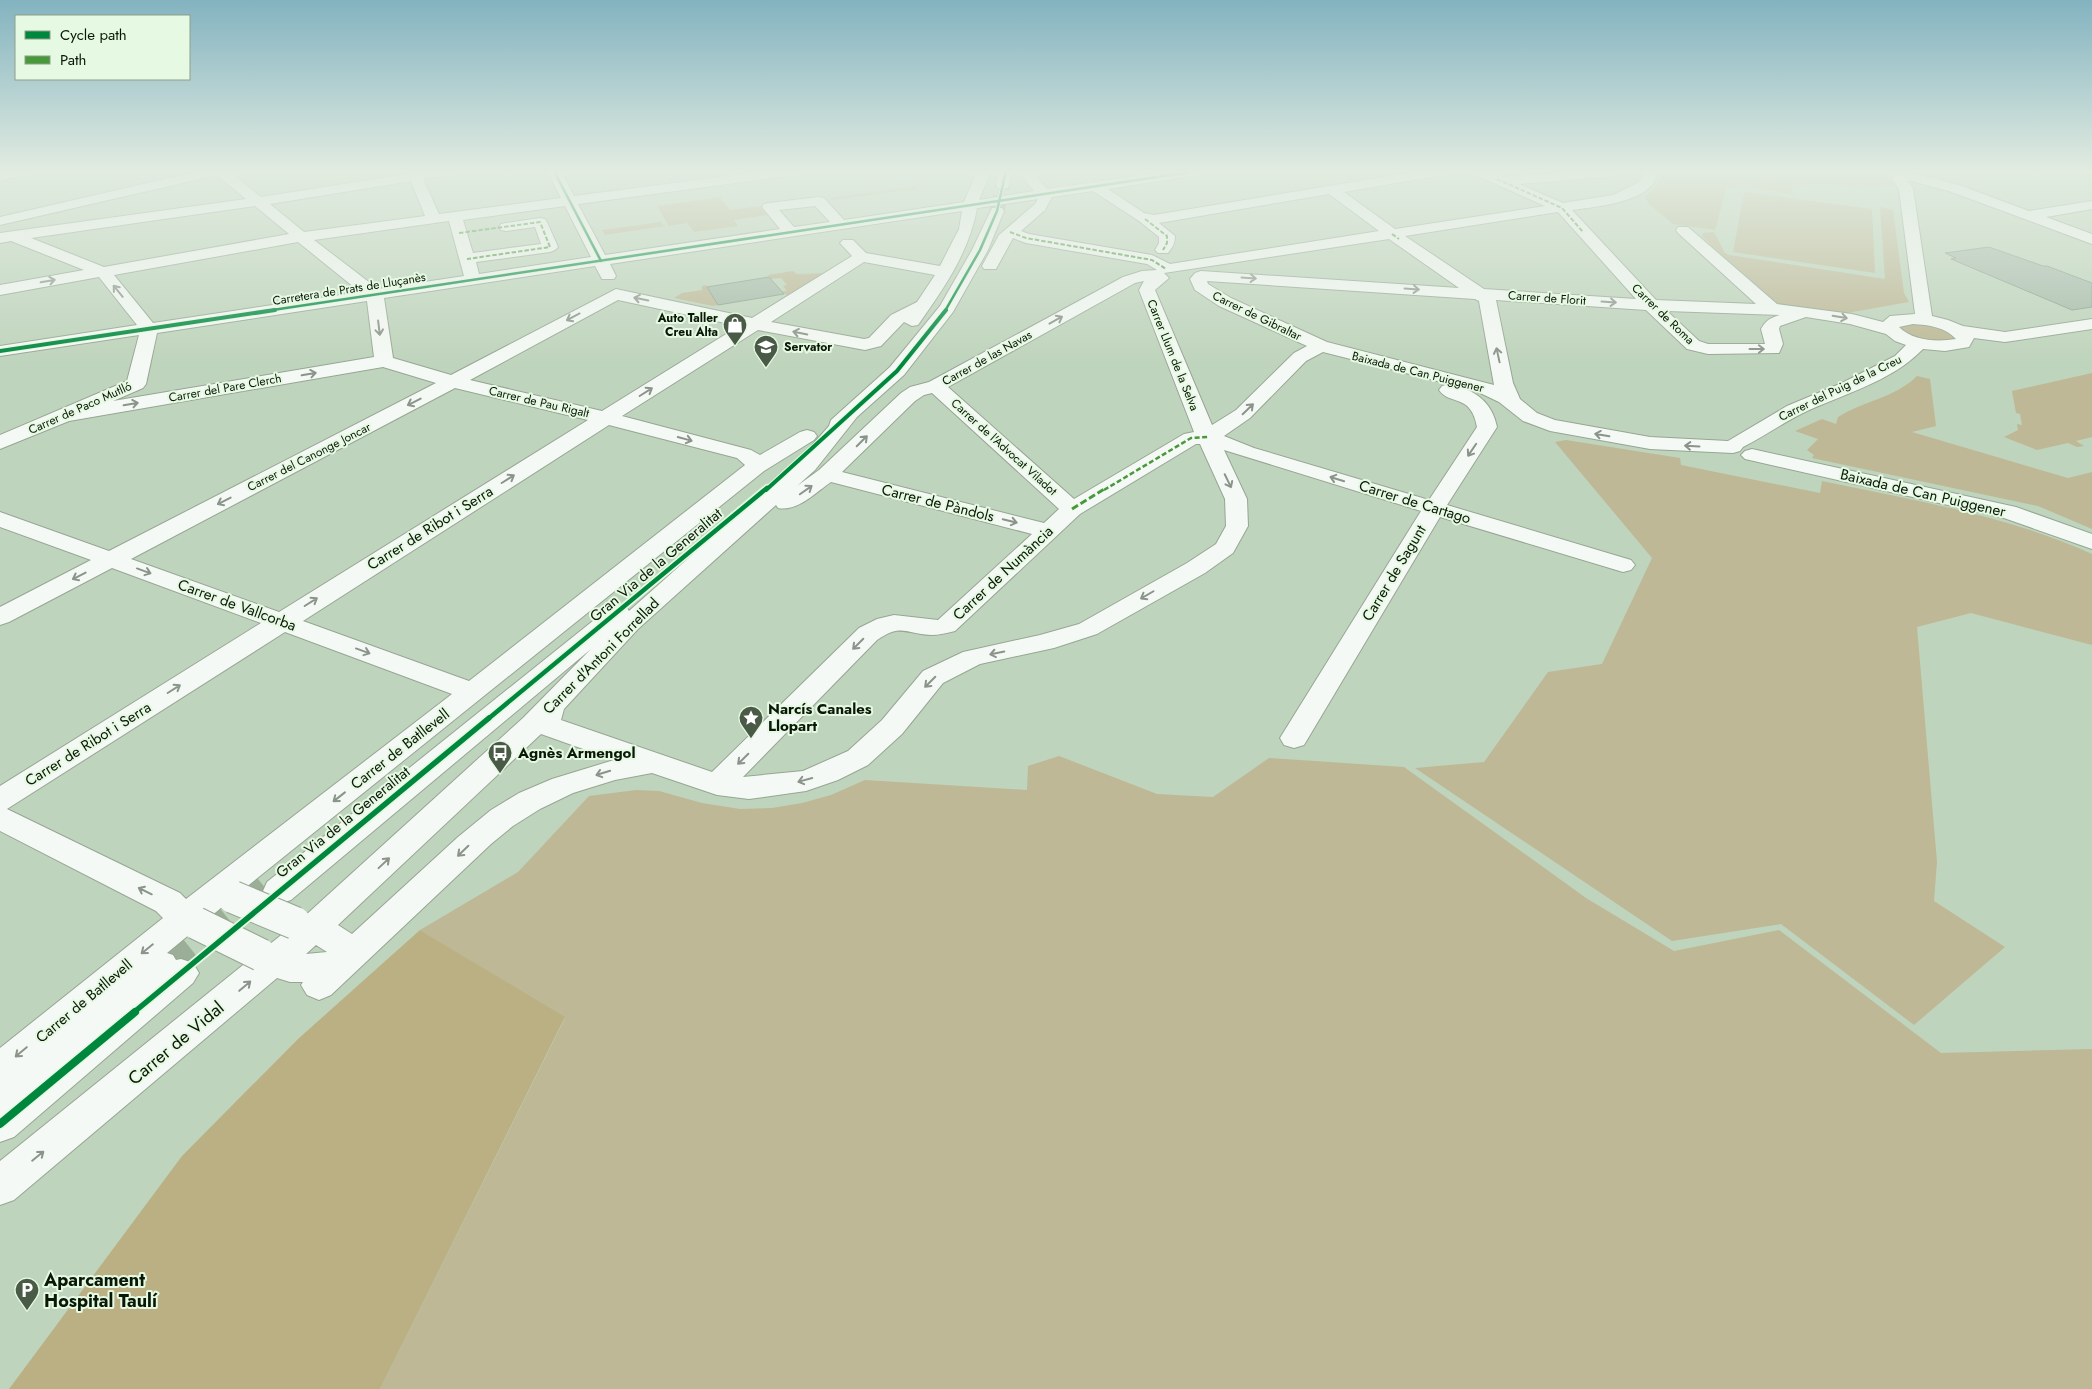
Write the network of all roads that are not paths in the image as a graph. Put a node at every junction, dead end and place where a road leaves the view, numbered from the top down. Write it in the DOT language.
graph roads {
  1 [pos="6,236"];
  2 [pos="309,236"];
  3 [pos="460,236"];
  4 [pos="546,236"];
  5 [pos="588,236"];
  6 [pos="765,236"];
  7 [pos="844,236"];
  8 [pos="963,236"];
  9 [pos="979,236"];
  10 [pos="1006,236"];
  11 [pos="1020,236"];
  12 [pos="1167,236"];
  13 [pos="1403,236"];
  14 [pos="1587,236"];
  15 [pos="1690,236"];
  16 [pos="1917,236"];
  17 [pos="300,237"];
  18 [pos="1396,237"];
  19 [pos="861,257"];
  20 [pos="466,259"];
  21 [pos="601,261"];
  22 [pos="1162,267"];
  23 [pos="103,272"];
  24 [pos="945,272"];
  25 [pos="1199,278"];
  26 [pos="472,280"];
  27 [pos="0,290"];
  28 [pos="616,294"];
  29 [pos="1478,294"];
  30 [pos="375,295"];
  31 [pos="1651,305"];
  32 [pos="922,306"];
  33 [pos="1771,308"];
  34 [pos="1806,311"];
  35 [pos="1924,320"];
  36 [pos="755,324"];
  37 [pos="2091,325"];
  38 [pos="149,329"];
  39 [pos="1891,330"];
  40 [pos="1957,338"];
  41 [pos="1919,343"];
  42 [pos="1314,350"];
  43 [pos="0,352"];
  44 [pos="891,360"];
  45 [pos="384,361"];
  46 [pos="453,382"];
  47 [pos="936,386"];
  48 [pos="1511,402"];
  49 [pos="851,412"];
  50 [pos="66,415"];
  51 [pos="605,418"];
  52 [pos="807,436"];
  53 [pos="1208,437"];
  54 [pos="0,443"];
  55 [pos="1751,445"];
  56 [pos="756,466"];
  57 [pos="827,475"];
  58 [pos="1434,508"];
  59 [pos="1072,509"];
  60 [pos="0,519"];
  61 [pos="733,530"];
  62 [pos="1049,531"];
  63 [pos="2092,542"];
  64 [pos="111,559"];
  65 [pos="1623,565"];
  66 [pos="0,617"];
  67 [pos="282,621"];
  68 [pos="473,692"];
  69 [pos="551,707"];
  70 [pos="1294,738"];
  71 [pos="651,764"];
  72 [pos="717,785"];
  73 [pos="0,800"];
  74 [pos="0,818"];
  75 [pos="252,888"];
  76 [pos="349,896"];
  77 [pos="190,921"];
  78 [pos="304,926"];
  79 [pos="268,958"];
  80 [pos="344,962"];
  81 [pos="319,985"];
  82 [pos="0,1070"];
  83 [pos="0,1098"];
  84 [pos="0,1124"];
  85 [pos="0,1186"];
  1 -- 23 [label="street"];
  2 -- 17 [label="street"];
  3 -- 20 [label="street"];
  4 -- 20 [label="street"];
  5 -- 21 [label="street"];
  6 -- 21 [label="street, Carretera de Prats de Lluçanès"];
  7 -- 19 [label="street"];
  8 -- 24 [label="street"];
  9 -- 44 [label="street, Gran Via de la Generalitat"];
  10 -- 44 [label="street"];
  11 -- 22 [label="street"];
  12 -- 22 [label="street"];
  13 -- 18 [label="street"];
  14 -- 31 [label="street, Carrer de Roma"];
  15 -- 33 [label="street"];
  16 -- 35 [label="street"];
  17 -- 23 [label="street"];
  17 -- 30 [label="street"];
  18 -- 22 [label="street"];
  18 -- 29 [label="street"];
  19 -- 24 [label="street"];
  19 -- 36 [label="street, Carrer de Ribot i Serra"];
  20 -- 26 [label="street"];
  21 -- 26 [label="street, Carretera de Prats de Lluçanès"];
  21 -- 28 [label="street"];
  22 -- 25 [label="street, Carrer de Florit"];
  47 -- 22 [label="street, Carrer de las Navas, one-way"];
  22 -- 53 [label="street, Carrer Llum de la Selva"];
  27 -- 23 [label="street, one-way"];
  38 -- 23 [label="street, one-way"];
  24 -- 32 [label="street"];
  25 -- 29 [label="street, Carrer de Florit, one-way"];
  25 -- 42 [label="street, Carrer de Gibraltar"];
  26 -- 30 [label="street, Carretera de Prats de Lluçanès"];
  36 -- 28 [label="street, one-way"];
  28 -- 46 [label="street, Carrer del Canonge Joncar, one-way"];
  29 -- 31 [label="street, Carrer de Florit, one-way"];
  48 -- 29 [label="street, one-way"];
  30 -- 38 [label="street, Carretera de Prats de Lluçanès"];
  30 -- 45 [label="street, one-way"];
  31 -- 33 [label="street, Carrer de Florit"];
  31 -- 34 [label="street, Carrer de Roma, one-way"];
  32 -- 36 [label="street, one-way"];
  32 -- 44 [label="street"];
  33 -- 34 [label="street, Carrer de Florit"];
  34 -- 39 [label="street, Carrer de Florit, one-way"];
  35 -- 39 [label="street"];
  35 -- 40 [label="street"];
  51 -- 36 [label="street, Carrer de Ribot i Serra, one-way"];
  37 -- 40 [label="street, Carrer de Florit"];
  38 -- 43 [label="street, Carretera de Prats de Lluçanès"];
  38 -- 50 [label="street, Carrer de Paco Mutlló"];
  39 -- 41 [label="street, Carrer de Florit"];
  40 -- 41 [label="street, Carrer de Florit"];
  41 -- 55 [label="street, Carrer del Puig de la Creu"];
  42 -- 48 [label="street, Baixada de Can Puiggener"];
  53 -- 42 [label="street, one-way"];
  42 -- 58 [label="street, Carrer de Sagunt, one-way"];
  44 -- 49 [label="street, Gran Via de la Generalitat"];
  44 -- 52 [label="street, Gran Via de la Generalitat"];
  45 -- 46 [label="street, Carrer de Pau Rigalt"];
  50 -- 45 [label="street, Carrer del Pare Clerch, one-way"];
  46 -- 51 [label="street, Carrer de Pau Rigalt"];
  46 -- 64 [label="street, Carrer del Canonge Joncar, one-way"];
  57 -- 47 [label="street, Carrer de las Navas, one-way"];
  47 -- 59 [label="street, Carrer de l'Advocat Viladot"];
  55 -- 48 [label="street, Baixada de Can Puiggener, one-way"];
  49 -- 61 [label="street, Carrer d'Antoni Forrellad"];
  49 -- 75 [label="street, Gran Via de la Generalitat"];
  50 -- 54 [label="street, Carrer de Paco Mutlló"];
  51 -- 56 [label="street, Carrer de Pau Rigalt, one-way"];
  67 -- 51 [label="street, Carrer de Ribot i Serra, one-way"];
  52 -- 56 [label="street, Carrer de Batllevell"];
  52 -- 75 [label="street, Gran Via de la Generalitat"];
  58 -- 53 [label="street, Carrer de Cartago, one-way"];
  53 -- 59 [label="street, Carrer de Numància"];
  53 -- 72 [label="street, one-way"];
  55 -- 63 [label="street, Baixada de Can Puiggener"];
  56 -- 68 [label="street, Carrer de Batllevell"];
  61 -- 57 [label="street, Carrer de las Navas, one-way"];
  57 -- 62 [label="street, Carrer de Pàndols, one-way"];
  58 -- 65 [label="street, Carrer de Cartago"];
  58 -- 70 [label="street, Carrer de Sagunt"];
  59 -- 62 [label="street, Carrer de Numància"];
  60 -- 64 [label="street, Carrer de Vallcorba"];
  61 -- 69 [label="street, Carrer d'Antoni Forrellad"];
  62 -- 72 [label="street, Carrer de Numància, one-way"];
  64 -- 66 [label="street, Carrer del Canonge Joncar, one-way"];
  64 -- 67 [label="street, Carrer de Vallcorba, one-way"];
  67 -- 68 [label="street, Carrer de Vallcorba, one-way"];
  73 -- 67 [label="street, Carrer de Ribot i Serra, one-way"];
  68 -- 75 [label="street, Carrer de Batllevell, one-way"];
  69 -- 71 [label="street"];
  76 -- 69 [label="street, Carrer d'Antoni Forrellad, one-way"];
  71 -- 72 [label="street"];
  71 -- 80 [label="street, one-way"];
  77 -- 74 [label="street, one-way"];
  75 -- 77 [label="street, Carrer de Batllevell"];
  75 -- 78 [label="street, bridge"];
  76 -- 78 [label="street, Carrer de Vidal"];
  77 -- 79 [label="street, bridge"];
  77 -- 82 [label="street, Carrer de Batllevell, one-way"];
  78 -- 79 [label="street, Carrer de Vidal"];
  78 -- 80 [label="street"];
  79 -- 80 [label="street"];
  85 -- 79 [label="street, Carrer de Vidal, one-way"];
  80 -- 81 [label="street"];
  83 -- 84 [label="street"];
}
